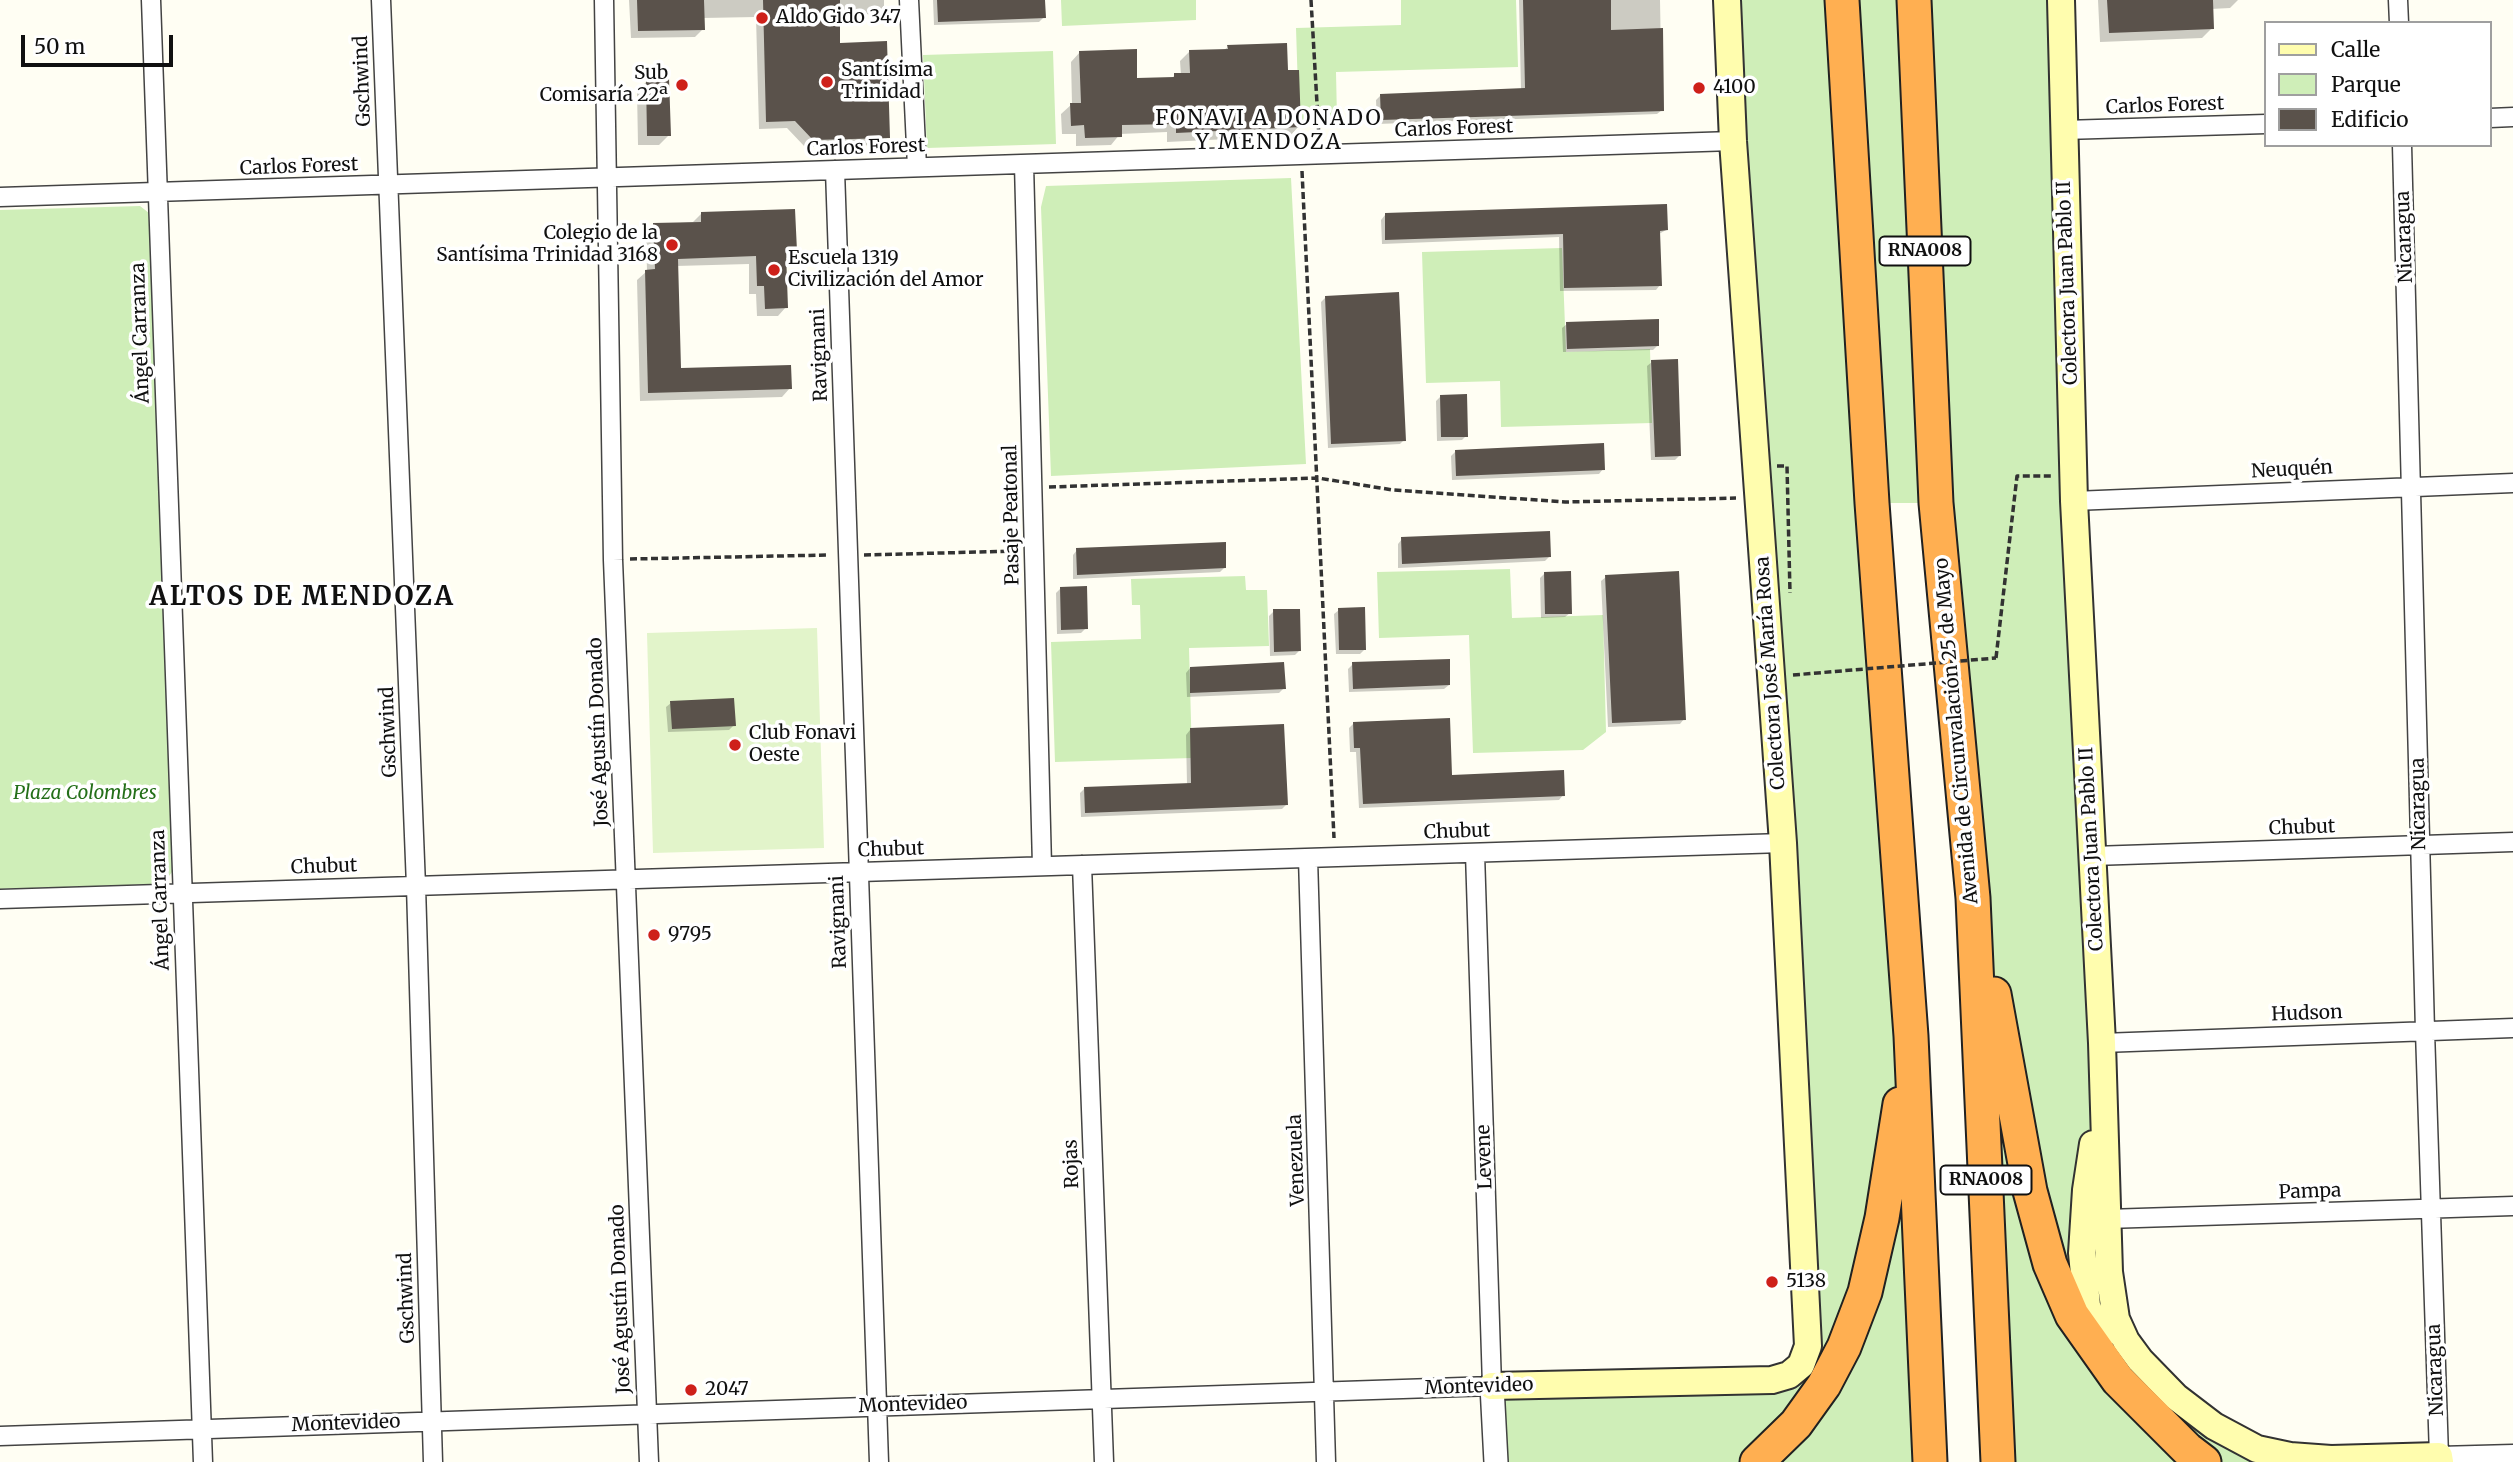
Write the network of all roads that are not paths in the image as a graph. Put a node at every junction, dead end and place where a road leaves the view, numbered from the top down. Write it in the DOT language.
graph roads {
  1 [pos="151,0"];
  2 [pos="382,0"];
  3 [pos="604,0"];
  4 [pos="909,0"];
  5 [pos="1727,0"];
  6 [pos="1836,0"];
  7 [pos="1842,0"];
  8 [pos="1914,0"];
  9 [pos="2061,0"];
  10 [pos="2398,0"];
  11 [pos="2399,21"];
  12 [pos="1845,61"];
  13 [pos="2513,117"];
  14 [pos="2492,118"];
  15 [pos="2264,124"];
  16 [pos="2064,130"];
  17 [pos="1733,141"];
  18 [pos="2402,147"];
  19 [pos="1024,164"];
  20 [pos="917,167"];
  21 [pos="835,170"];
  22 [pos="608,178"];
  23 [pos="388,185"];
  24 [pos="157,192"];
  25 [pos="0,197"];
  26 [pos="2513,483"];
  27 [pos="2412,486"];
  28 [pos="2073,489"];
  29 [pos="2513,842"];
  30 [pos="1783,843"];
  31 [pos="2420,845"];
  32 [pos="1475,853"];
  33 [pos="2093,856"];
  34 [pos="1308,858"];
  35 [pos="1082,865"];
  36 [pos="1042,866"];
  37 [pos="859,872"];
  38 [pos="626,879"];
  39 [pos="416,886"];
  40 [pos="182,892"];
  41 [pos="1973,898"];
  42 [pos="0,899"];
  43 [pos="2513,1028"];
  44 [pos="2425,1031"];
  45 [pos="1911,1036"];
  46 [pos="2102,1043"];
  47 [pos="2103,1076"];
  48 [pos="2513,1206"];
  49 [pos="2430,1209"];
  50 [pos="2107,1219"];
  51 [pos="1808,1346"];
  52 [pos="2118,1380"];
  53 [pos="1492,1386"];
  54 [pos="1325,1392"];
  55 [pos="1102,1399"];
  56 [pos="877,1407"];
  57 [pos="647,1414"];
  58 [pos="432,1422"];
  59 [pos="202,1429"];
  60 [pos="0,1436"];
  61 [pos="2513,1454"];
  62 [pos="2439,1459"];
  63 [pos="203,1462"];
  64 [pos="433,1462"];
  65 [pos="649,1462"];
  66 [pos="879,1462"];
  67 [pos="1104,1462"];
  68 [pos="1325,1462"];
  69 [pos="1496,1462"];
  70 [pos="1757,1462"];
  71 [pos="1930,1462"];
  72 [pos="1998,1462"];
  73 [pos="2204,1462"];
  1 -- 24 [label="street, Ángel Carranza"];
  2 -- 23 [label="street, Gschwind"];
  3 -- 22 [label="street, José Agustín Donado"];
  4 -- 20 [label="street"];
  5 -- 17 [label="main road, Colectora José María Rosa"];
  6 -- 12 [label="highway"];
  7 -- 12 [label="highway, RNA008"];
  8 -- 41 [label="highway, Avenida de Circunvalación 25 de Mayo / RNA008"];
  9 -- 16 [label="main road, Colectora Juan Pablo II"];
  10 -- 11 [label="street"];
  12 -- 45 [label="highway, RNA008"];
  13 -- 14 [label="street"];
  15 -- 16 [label="street, Carlos Forest"];
  16 -- 28 [label="main road, Colectora Juan Pablo II"];
  17 -- 19 [label="street, Carlos Forest"];
  17 -- 30 [label="main road, Colectora José María Rosa"];
  18 -- 27 [label="street, Nicaragua"];
  19 -- 20 [label="street, Carlos Forest"];
  19 -- 36 [label="street, Pasaje Peatonal"];
  20 -- 21 [label="street, Carlos Forest"];
  21 -- 22 [label="street, Carlos Forest"];
  21 -- 37 [label="street, Ravignani"];
  22 -- 23 [label="street, Carlos Forest"];
  22 -- 38 [label="street, José Agustín Donado"];
  23 -- 24 [label="street, Carlos Forest"];
  23 -- 39 [label="street, Gschwind"];
  24 -- 25 [label="street, Carlos Forest"];
  24 -- 40 [label="street, Ángel Carranza"];
  26 -- 27 [label="street, Neuquén"];
  27 -- 28 [label="street, Neuquén"];
  27 -- 31 [label="street, Nicaragua"];
  28 -- 33 [label="main road, Colectora Juan Pablo II"];
  29 -- 31 [label="street, Chubut"];
  30 -- 32 [label="street, Chubut"];
  30 -- 51 [label="main road, Colectora José María Rosa"];
  31 -- 33 [label="street, Chubut"];
  31 -- 44 [label="street, Nicaragua"];
  32 -- 34 [label="street, Chubut"];
  32 -- 53 [label="street, Levene"];
  33 -- 46 [label="main road, Colectora Juan Pablo II"];
  34 -- 35 [label="street, Chubut"];
  34 -- 54 [label="street, Venezuela"];
  35 -- 36 [label="street, Chubut"];
  35 -- 55 [label="street, Rojas"];
  36 -- 37 [label="street, Chubut"];
  37 -- 38 [label="street, Chubut"];
  37 -- 56 [label="street, Ravignani"];
  38 -- 39 [label="street, Chubut"];
  38 -- 57 [label="street, José Agustín Donado"];
  39 -- 40 [label="street, Chubut"];
  39 -- 58 [label="street, Gschwind"];
  40 -- 42 [label="street, Chubut"];
  40 -- 59 [label="street, Ángel Carranza"];
  41 -- 52 [label="highway"];
  41 -- 72 [label="highway, Avenida de Circunvalación 25 de Mayo / RNA008"];
  43 -- 44 [label="street, Hudson"];
  44 -- 46 [label="street, Hudson"];
  44 -- 49 [label="street, Nicaragua"];
  45 -- 70 [label="highway"];
  45 -- 71 [label="highway, RNA008"];
  46 -- 47 [label="main road, Colectora Juan Pablo II"];
  47 -- 50 [label="main road, Colectora Juan Pablo II"];
  47 -- 52 [label="main road"];
  48 -- 49 [label="street, Pampa"];
  49 -- 50 [label="street, Pampa"];
  49 -- 62 [label="street, Nicaragua"];
  50 -- 62 [label="main road, Colectora Juan Pablo II"];
  51 -- 53 [label="main road, Montevideo"];
  52 -- 73 [label="highway"];
  53 -- 54 [label="street, Montevideo"];
  53 -- 69 [label="street, Levene"];
  54 -- 55 [label="street, Montevideo"];
  54 -- 68 [label="street, Venezuela"];
  55 -- 56 [label="street, Montevideo"];
  55 -- 67 [label="street, Rojas"];
  56 -- 57 [label="street, Montevideo"];
  56 -- 66 [label="street, Ravignani"];
  57 -- 58 [label="street, Montevideo"];
  57 -- 65 [label="street, José Agustín Donado"];
  58 -- 59 [label="street, Montevideo"];
  58 -- 64 [label="street, Gschwind"];
  59 -- 60 [label="street, Montevideo"];
  59 -- 63 [label="street, Ángel Carranza"];
  61 -- 62 [label="street"];
}
